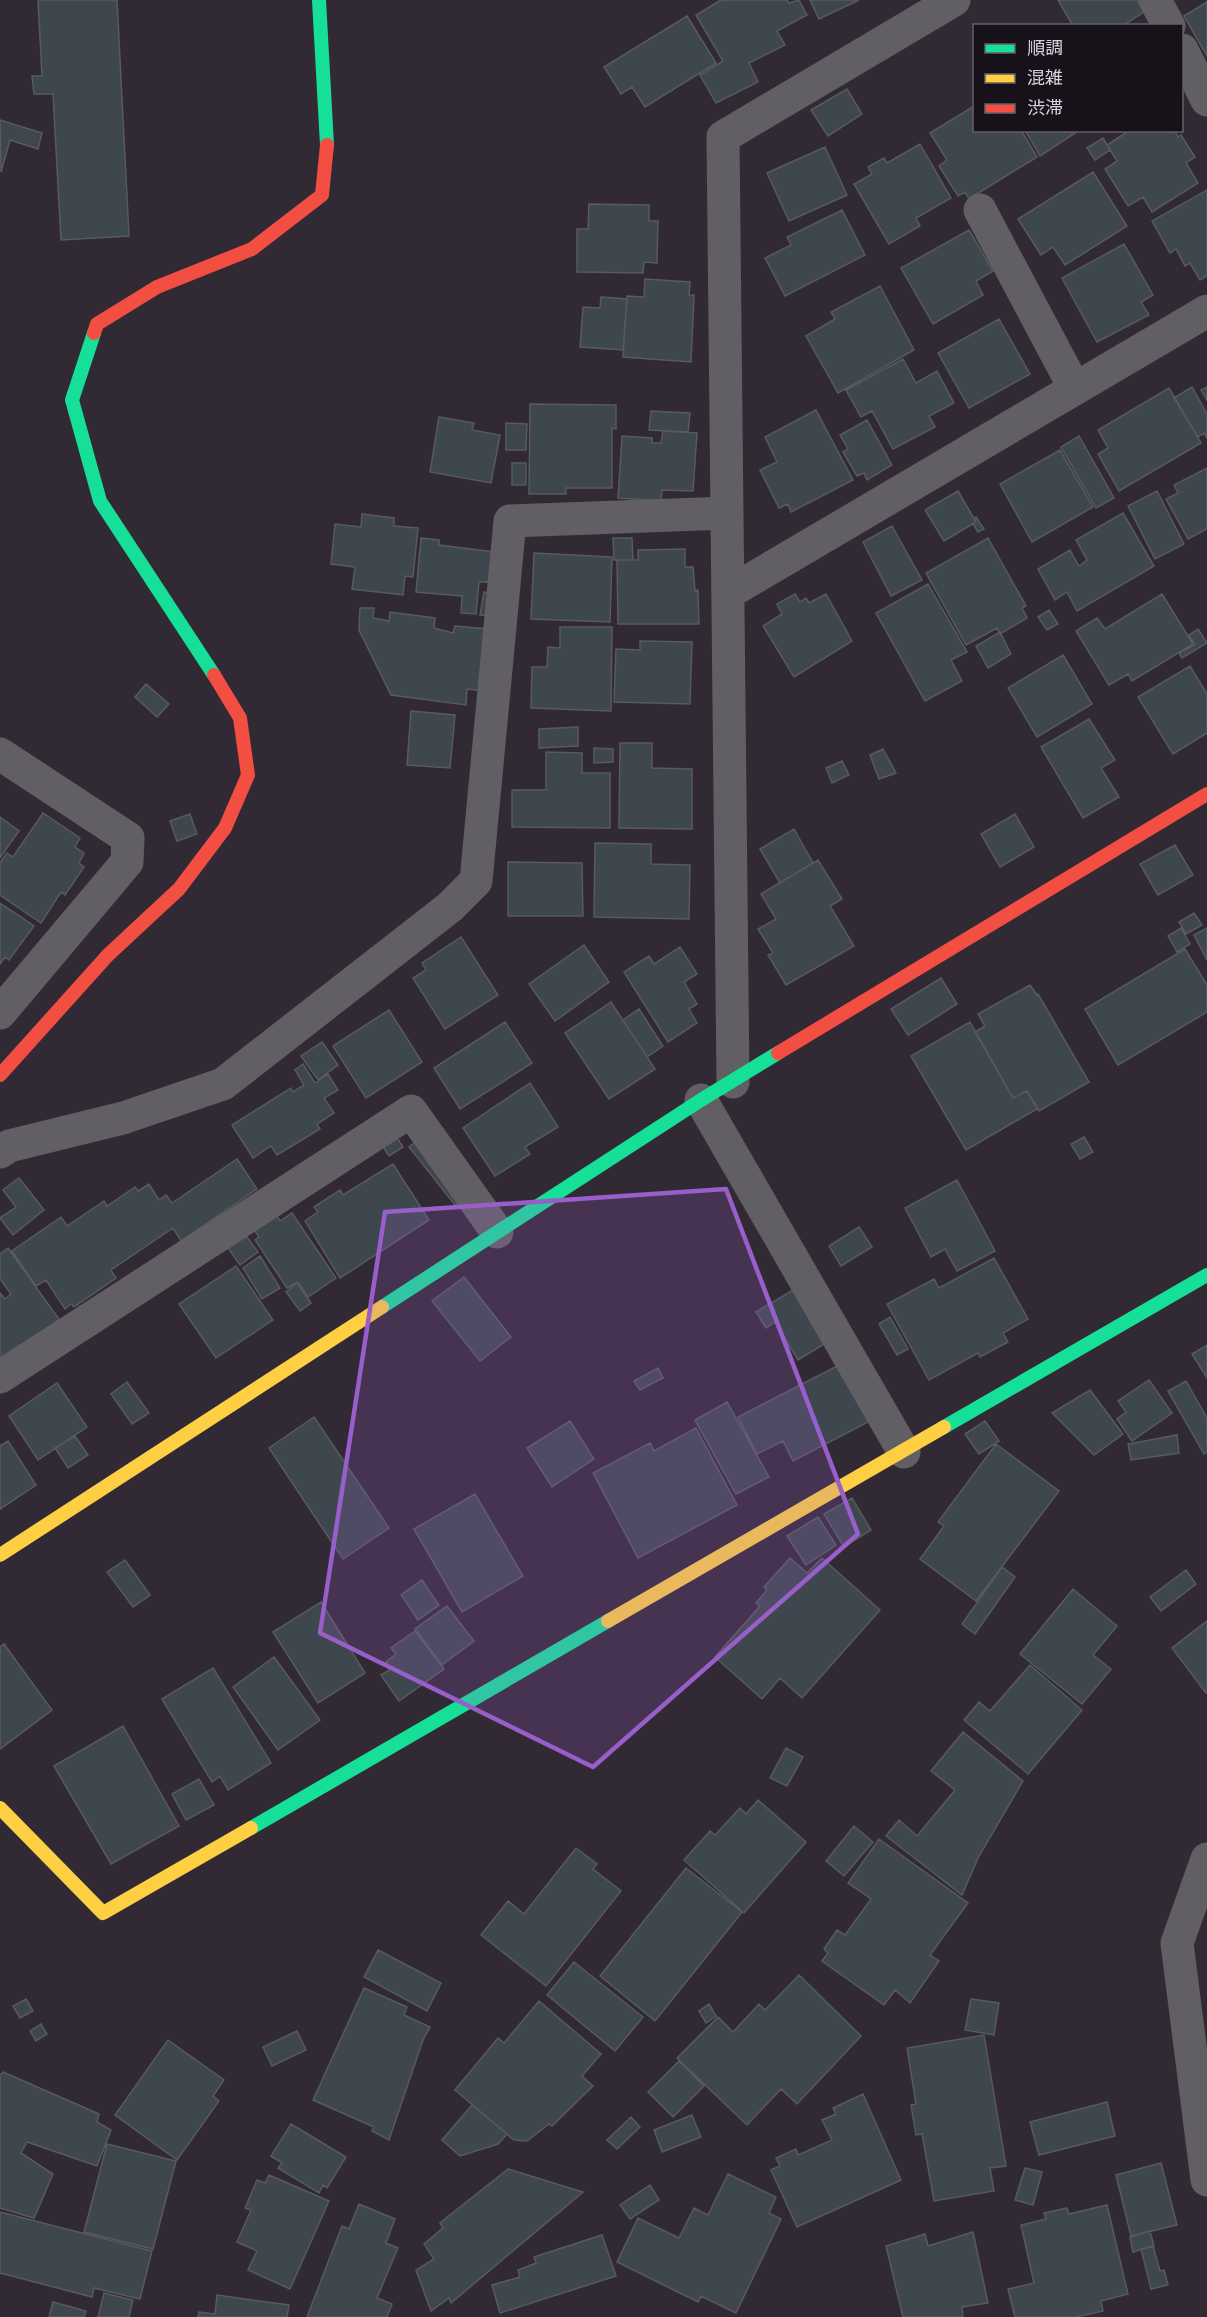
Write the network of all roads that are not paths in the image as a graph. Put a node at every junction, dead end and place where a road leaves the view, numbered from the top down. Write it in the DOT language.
graph roads {
  1 [pos="319,0"];
  2 [pos="954,0"];
  3 [pos="1155,0"];
  4 [pos="1168,24"];
  5 [pos="1183,52"];
  6 [pos="1207,100"];
  7 [pos="980,210"];
  8 [pos="1207,311"];
  9 [pos="1075,389"];
  10 [pos="727,513"];
  11 [pos="728,593"];
  12 [pos="0,754"];
  13 [pos="1207,794"];
  14 [pos="0,1013"];
  15 [pos="0,1075"];
  16 [pos="733,1082"];
  17 [pos="701,1100"];
  18 [pos="0,1152"];
  19 [pos="497,1232"];
  20 [pos="1207,1275"];
  21 [pos="0,1377"];
  22 [pos="904,1452"];
  23 [pos="0,1555"];
  24 [pos="0,1808"];
  25 [pos="1207,1859"];
  26 [pos="1207,2180"];
  1 -- 15 [label="street"];
  2 -- 10 [label="street"];
  3 -- 4 [label="street"];
  5 -- 6 [label="street"];
  7 -- 9 [label="street"];
  8 -- 9 [label="street"];
  9 -- 11 [label="street"];
  10 -- 11 [label="street"];
  10 -- 18 [label="street"];
  11 -- 16 [label="street"];
  12 -- 14 [label="street"];
  13 -- 16 [label="street"];
  16 -- 17 [label="street"];
  17 -- 19 [label="street"];
  17 -- 22 [label="street"];
  19 -- 21 [label="street"];
  19 -- 23 [label="street"];
  20 -- 22 [label="street"];
  22 -- 24 [label="street"];
  25 -- 26 [label="street"];
}
